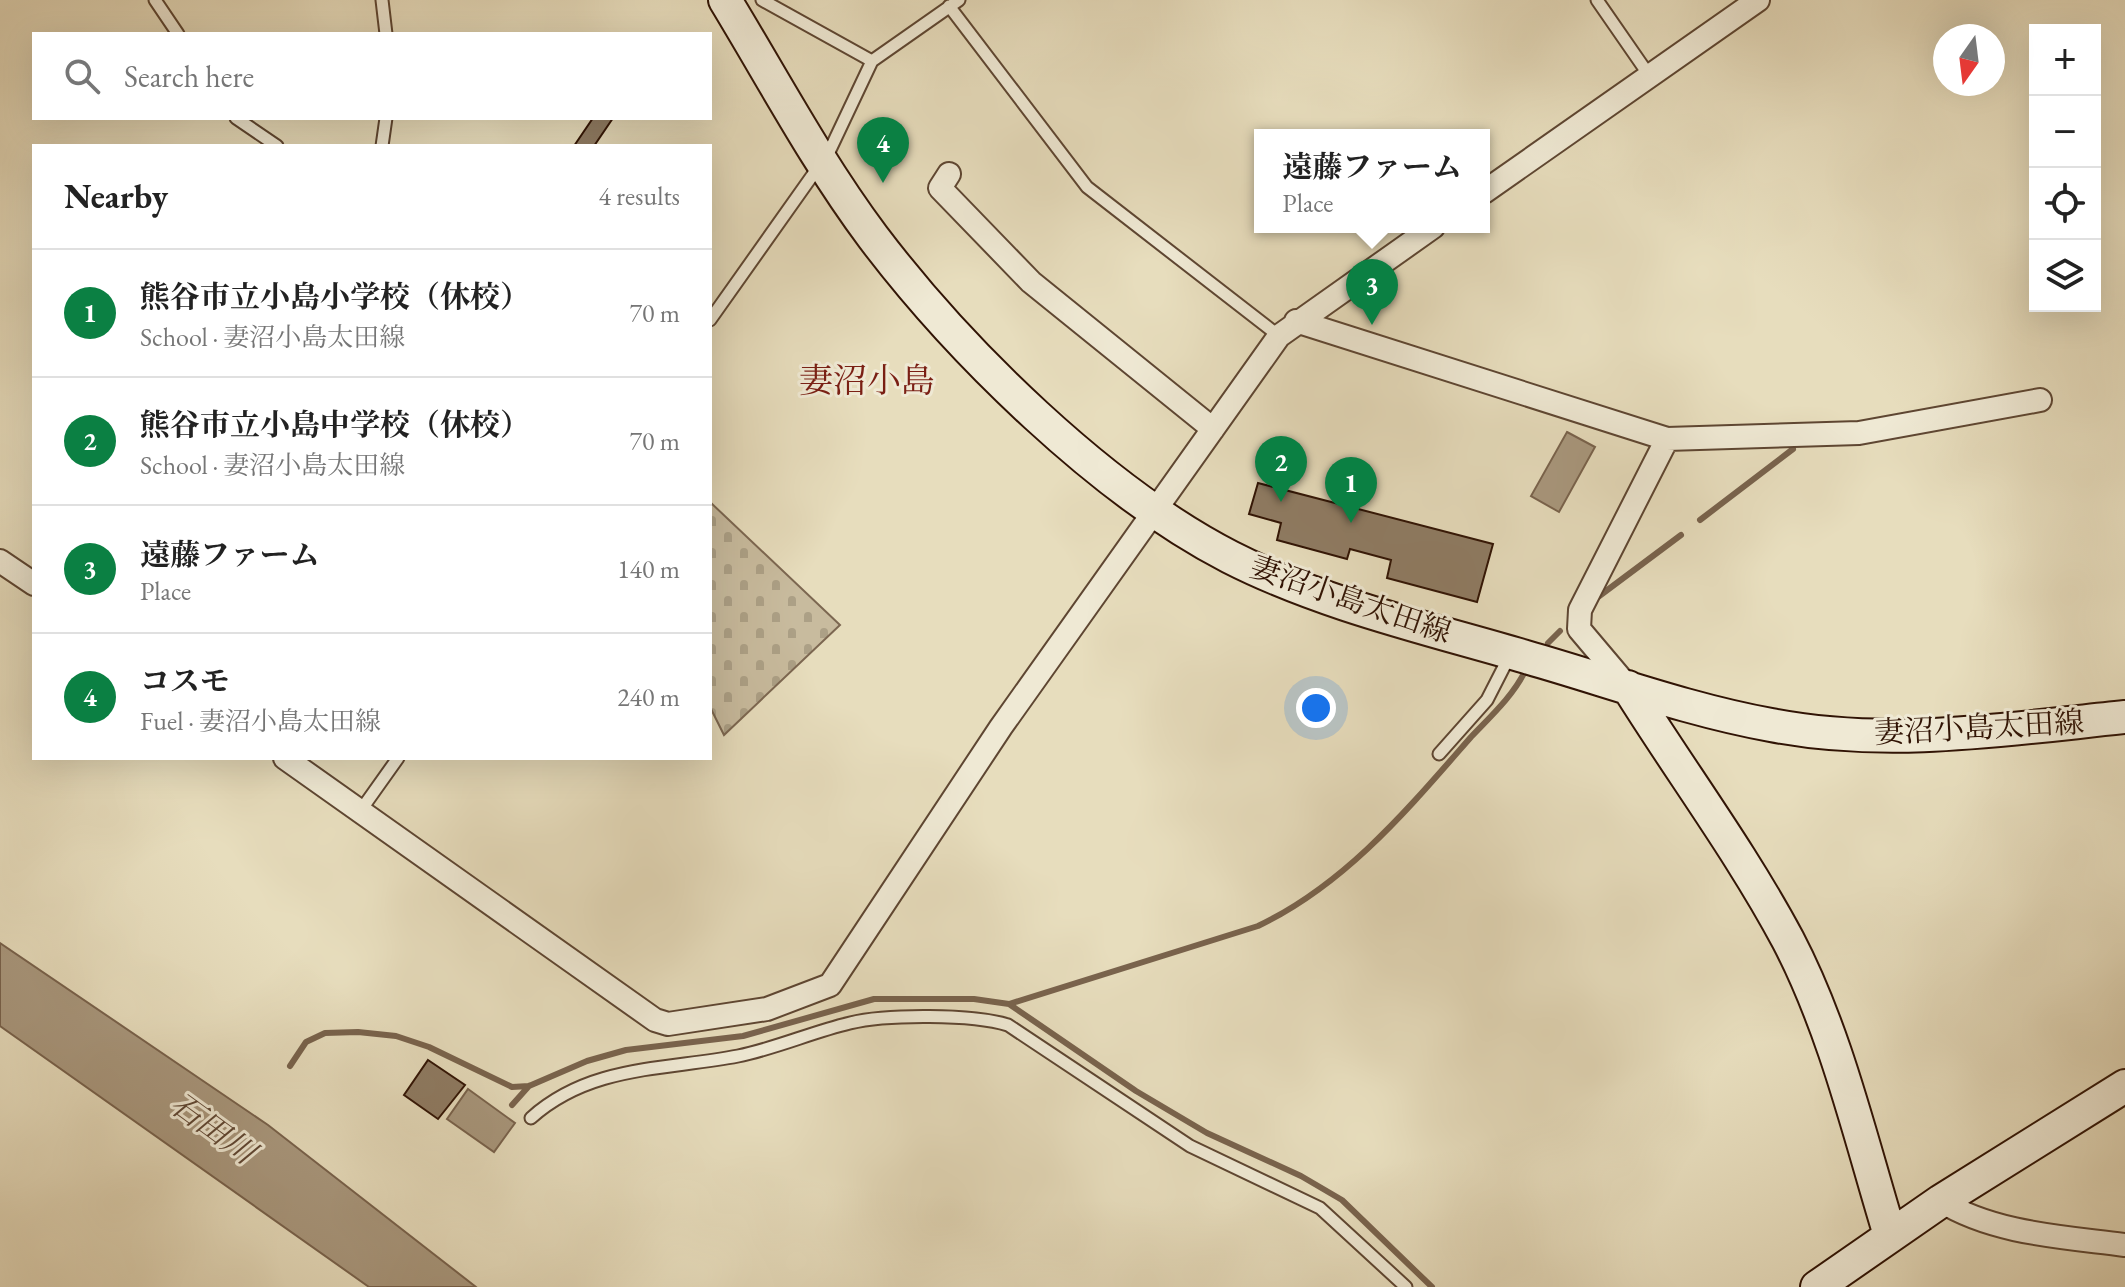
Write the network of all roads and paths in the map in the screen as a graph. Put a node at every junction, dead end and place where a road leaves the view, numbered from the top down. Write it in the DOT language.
graph roads {
  1 [pos="155,0"];
  2 [pos="382,0"];
  3 [pos="725,0"];
  4 [pos="762,0"];
  5 [pos="1597,0"];
  6 [pos="1758,0"];
  7 [pos="954,3"];
  8 [pos="177,32"];
  9 [pos="386,32"];
  10 [pos="872,61"];
  11 [pos="1651,78"];
  12 [pos="239,120"];
  13 [pos="386,120"];
  14 [pos="274,144"];
  15 [pos="382,144"];
  16 [pos="822,163"];
  17 [pos="949,174"];
  18 [pos="1490,188"];
  19 [pos="1424,233"];
  20 [pos="712,317"];
  21 [pos="1287,329"];
  22 [pos="2040,400"];
  23 [pos="1213,429"];
  24 [pos="1667,439"];
  25 [pos="1154,513"];
  26 [pos="0,561"];
  27 [pos="32,583"];
  28 [pos="1511,652"];
  29 [pos="1628,687"];
  30 [pos="2123,718"];
  31 [pos="1439,754"];
  32 [pos="288,760"];
  33 [pos="397,760"];
  34 [pos="361,810"];
  35 [pos="2125,1086"];
  36 [pos="531,1118"];
  37 [pos="1941,1201"];
  38 [pos="1890,1235"];
  39 [pos="2125,1245"];
  40 [pos="1406,1287"];
  41 [pos="1817,1287"];
  1 -- 8 [label="lane"];
  2 -- 9 [label="lane"];
  3 -- 16 [label="main road, 妻沼小島太田線"];
  4 -- 10 [label="lane"];
  5 -- 11 [label="lane"];
  6 -- 11 [label="street"];
  7 -- 10 [label="lane"];
  7 -- 21 [label="lane"];
  10 -- 16 [label="lane"];
  11 -- 18 [label="street"];
  12 -- 14 [label="lane"];
  13 -- 15 [label="lane"];
  16 -- 20 [label="lane"];
  16 -- 25 [label="main road, 妻沼小島太田線"];
  17 -- 23 [label="street"];
  19 -- 21 [label="street"];
  21 -- 23 [label="street"];
  21 -- 24 [label="street"];
  22 -- 24 [label="street"];
  23 -- 25 [label="street"];
  24 -- 29 [label="street"];
  25 -- 28 [label="main road, 妻沼小島太田線"];
  25 -- 34 [label="street"];
  26 -- 27 [label="street"];
  28 -- 29 [label="main road, 妻沼小島太田線"];
  28 -- 31 [label="lane"];
  29 -- 30 [label="main road, 妻沼小島太田線"];
  29 -- 38 [label="main road"];
  32 -- 34 [label="street"];
  33 -- 34 [label="lane"];
  35 -- 37 [label="main road"];
  36 -- 40 [label="lane"];
  37 -- 38 [label="main road"];
  37 -- 39 [label="street"];
  38 -- 41 [label="main road"];
}
